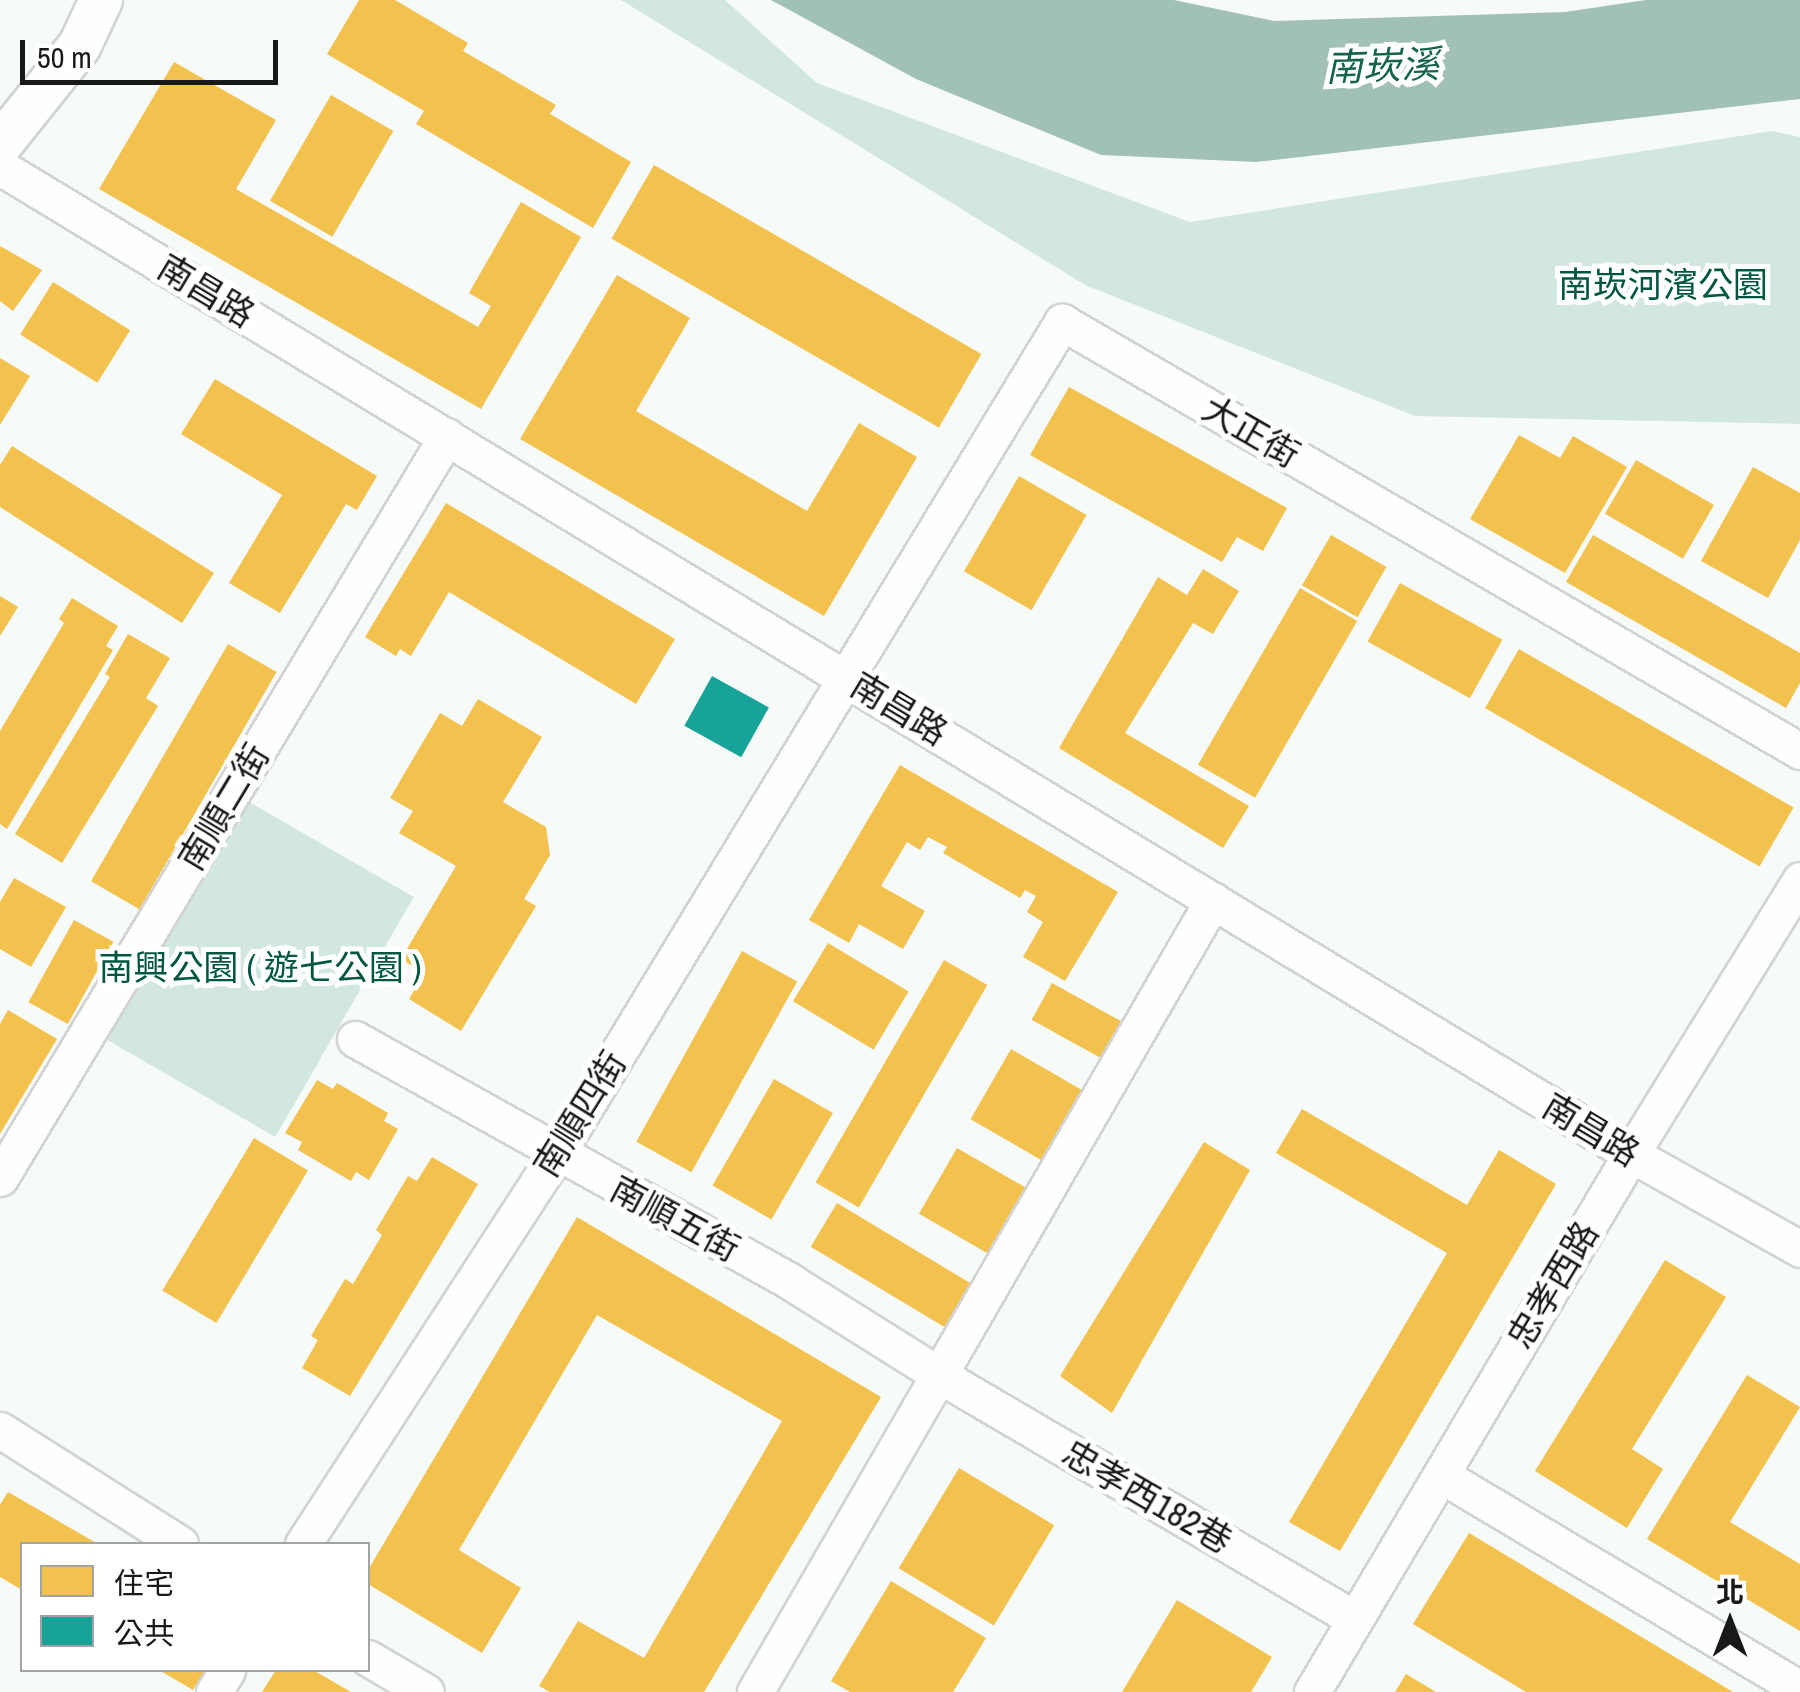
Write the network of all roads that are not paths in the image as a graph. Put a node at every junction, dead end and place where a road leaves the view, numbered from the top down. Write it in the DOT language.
graph roads {
  1 [pos="101,0"];
  2 [pos="0,145"];
  3 [pos="0,167"];
  4 [pos="447,436"];
  5 [pos="846,677"];
  6 [pos="1800,751"];
  7 [pos="1800,880"];
  8 [pos="1214,900"];
  9 [pos="354,1039"];
  10 [pos="1631,1154"];
  11 [pos="556,1155"];
  12 [pos="0,1178"];
  13 [pos="1800,1248"];
  14 [pos="939,1375"];
  15 [pos="0,1430"];
  16 [pos="1441,1474"];
  17 [pos="177,1542"];
  18 [pos="304,1542"];
  19 [pos="1355,1619"];
  20 [pos="370,1659"];
  21 [pos="1800,1689"];
  22 [pos="426,1692"];
  23 [pos="755,1692"];
  24 [pos="1312,1692"];
  1 -- 2 [label="street"];
  3 -- 4 [label="street, 南昌路"];
  4 -- 5 [label="street, 南昌路"];
  4 -- 12 [label="street, 南順二街"];
  5 -- 6 [label="street, 大正街"];
  5 -- 8 [label="street, 南昌路"];
  5 -- 11 [label="street, 南順四街"];
  7 -- 10 [label="street, 忠孝西路"];
  8 -- 10 [label="street, 南昌路"];
  8 -- 14 [label="street"];
  9 -- 11 [label="street, 南順五街"];
  10 -- 13 [label="street, 南昌路"];
  10 -- 16 [label="street, 忠孝西路"];
  11 -- 14 [label="street, 南順五街"];
  11 -- 18 [label="street, 南順四街"];
  14 -- 19 [label="street, 忠孝西182巷"];
  14 -- 23 [label="street"];
  15 -- 17 [label="street"];
  16 -- 19 [label="street, 忠孝西路"];
  16 -- 21 [label="street"];
  19 -- 24 [label="street, 忠孝西路"];
  20 -- 22 [label="street"];
}
